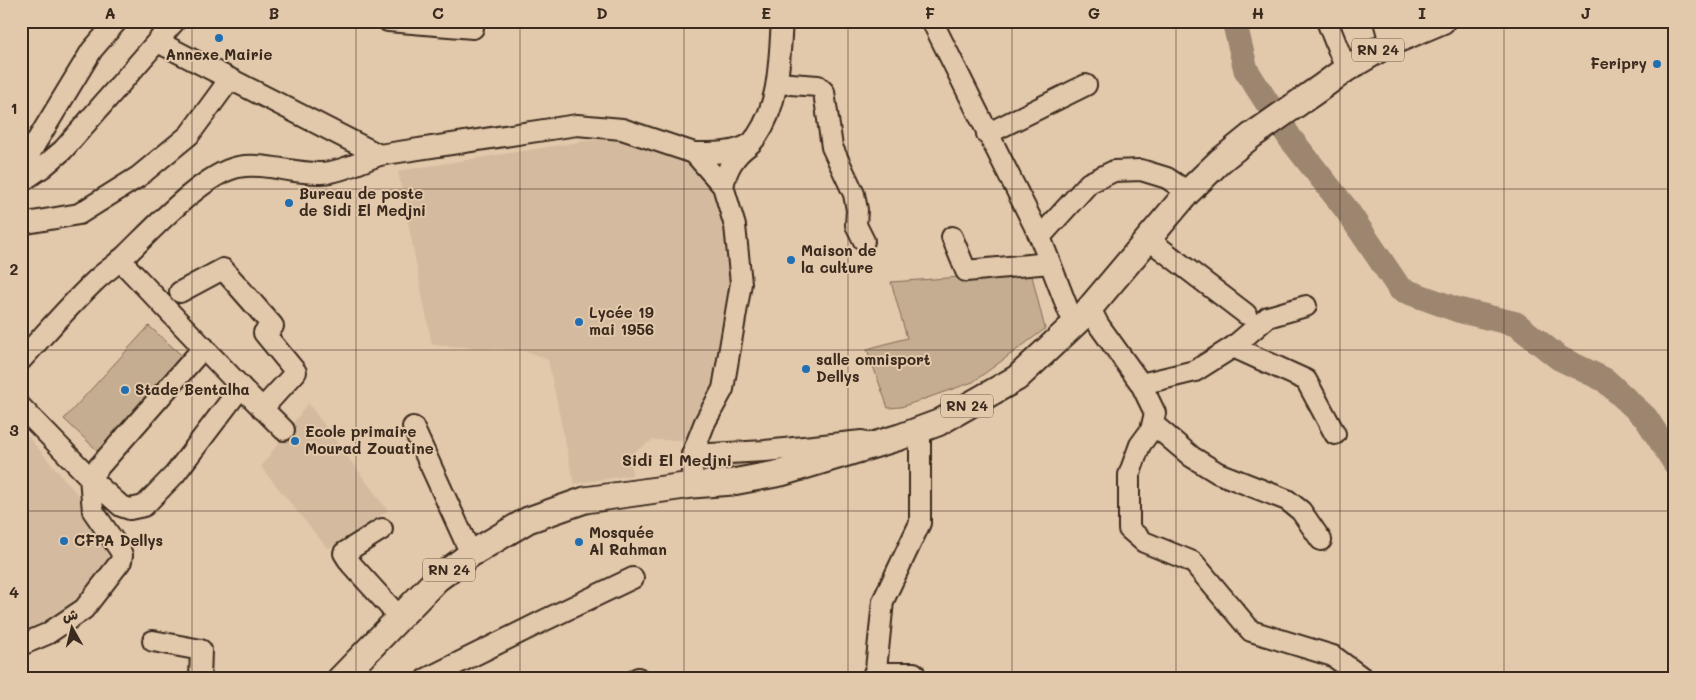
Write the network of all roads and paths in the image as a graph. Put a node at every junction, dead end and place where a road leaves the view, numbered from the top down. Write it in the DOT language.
graph roads {
  1 [pos="117,21"];
  2 [pos="175,21"];
  3 [pos="388,21"];
  4 [pos="782,21"];
  5 [pos="932,21"];
  6 [pos="1327,21"];
  7 [pos="1442,21"];
  8 [pos="473,28"];
  9 [pos="1387,32"];
  10 [pos="158,42"];
  11 [pos="1346,69"];
  12 [pos="230,80"];
  13 [pos="777,83"];
  14 [pos="1086,85"];
  15 [pos="987,134"];
  16 [pos="751,144"];
  17 [pos="694,153"];
  18 [pos="379,155"];
  19 [pos="21,178"];
  20 [pos="21,182"];
  21 [pos="723,186"];
  22 [pos="1188,192"];
  23 [pos="21,224"];
  24 [pos="952,237"];
  25 [pos="1040,238"];
  26 [pos="1148,239"];
  27 [pos="864,240"];
  28 [pos="120,260"];
  29 [pos="1050,263"];
  30 [pos="180,292"];
  31 [pos="1306,306"];
  32 [pos="1246,314"];
  33 [pos="1084,315"];
  34 [pos="204,347"];
  35 [pos="1233,347"];
  36 [pos="21,360"];
  37 [pos="1141,384"];
  38 [pos="241,387"];
  39 [pos="21,407"];
  40 [pos="262,409"];
  41 [pos="1153,424"];
  42 [pos="413,427"];
  43 [pos="284,430"];
  44 [pos="910,433"];
  45 [pos="1335,434"];
  46 [pos="692,456"];
  47 [pos="90,477"];
  48 [pos="692,485"];
  49 [pos="382,529"];
  50 [pos="1321,540"];
  51 [pos="471,554"];
  52 [pos="633,578"];
  53 [pos="400,618"];
  54 [pos="153,641"];
  55 [pos="21,645"];
  56 [pos="914,673"];
  57 [pos="874,676"];
  58 [pos="200,679"];
  59 [pos="340,679"];
  60 [pos="426,679"];
  61 [pos="1364,679"];
  1 -- 19 [label="street"];
  2 -- 10 [label="street"];
  3 -- 8 [label="street"];
  4 -- 13 [label="street"];
  5 -- 15 [label="street"];
  6 -- 11 [label="street"];
  7 -- 9 [label="main road, RN 24"];
  9 -- 11 [label="main road, RN 24"];
  10 -- 12 [label="street"];
  10 -- 20 [label="street"];
  11 -- 22 [label="main road, RN 24"];
  12 -- 18 [label="street"];
  12 -- 23 [label="street"];
  13 -- 16 [label="street"];
  13 -- 27 [label="street"];
  14 -- 15 [label="street"];
  15 -- 25 [label="street"];
  16 -- 17 [label="street"];
  16 -- 21 [label="street"];
  17 -- 18 [label="street"];
  17 -- 21 [label="street"];
  18 -- 28 [label="street"];
  21 -- 46 [label="street"];
  22 -- 25 [label="street"];
  22 -- 26 [label="main road, RN 24"];
  24 -- 29 [label="street"];
  25 -- 29 [label="street"];
  26 -- 32 [label="street"];
  26 -- 33 [label="main road, RN 24"];
  28 -- 34 [label="street"];
  28 -- 36 [label="street"];
  29 -- 33 [label="street"];
  30 -- 40 [label="street"];
  31 -- 35 [label="street"];
  33 -- 37 [label="street"];
  33 -- 44 [label="main road, RN 24"];
  34 -- 38 [label="street"];
  34 -- 47 [label="street"];
  35 -- 37 [label="street"];
  35 -- 45 [label="street"];
  37 -- 41 [label="street"];
  38 -- 40 [label="street"];
  38 -- 47 [label="street"];
  39 -- 47 [label="street"];
  40 -- 43 [label="street"];
  41 -- 50 [label="street"];
  41 -- 61 [label="street"];
  42 -- 51 [label="street"];
  44 -- 46 [label="street"];
  44 -- 48 [label="main road, RN 24"];
  44 -- 57 [label="street"];
  46 -- 48 [label="street"];
  47 -- 55 [label="street"];
  48 -- 51 [label="main road, RN 24"];
  49 -- 53 [label="street"];
  51 -- 53 [label="main road, RN 24"];
  52 -- 60 [label="street"];
  53 -- 59 [label="main road, RN 24"];
  54 -- 58 [label="street"];
  56 -- 57 [label="street"];
}
